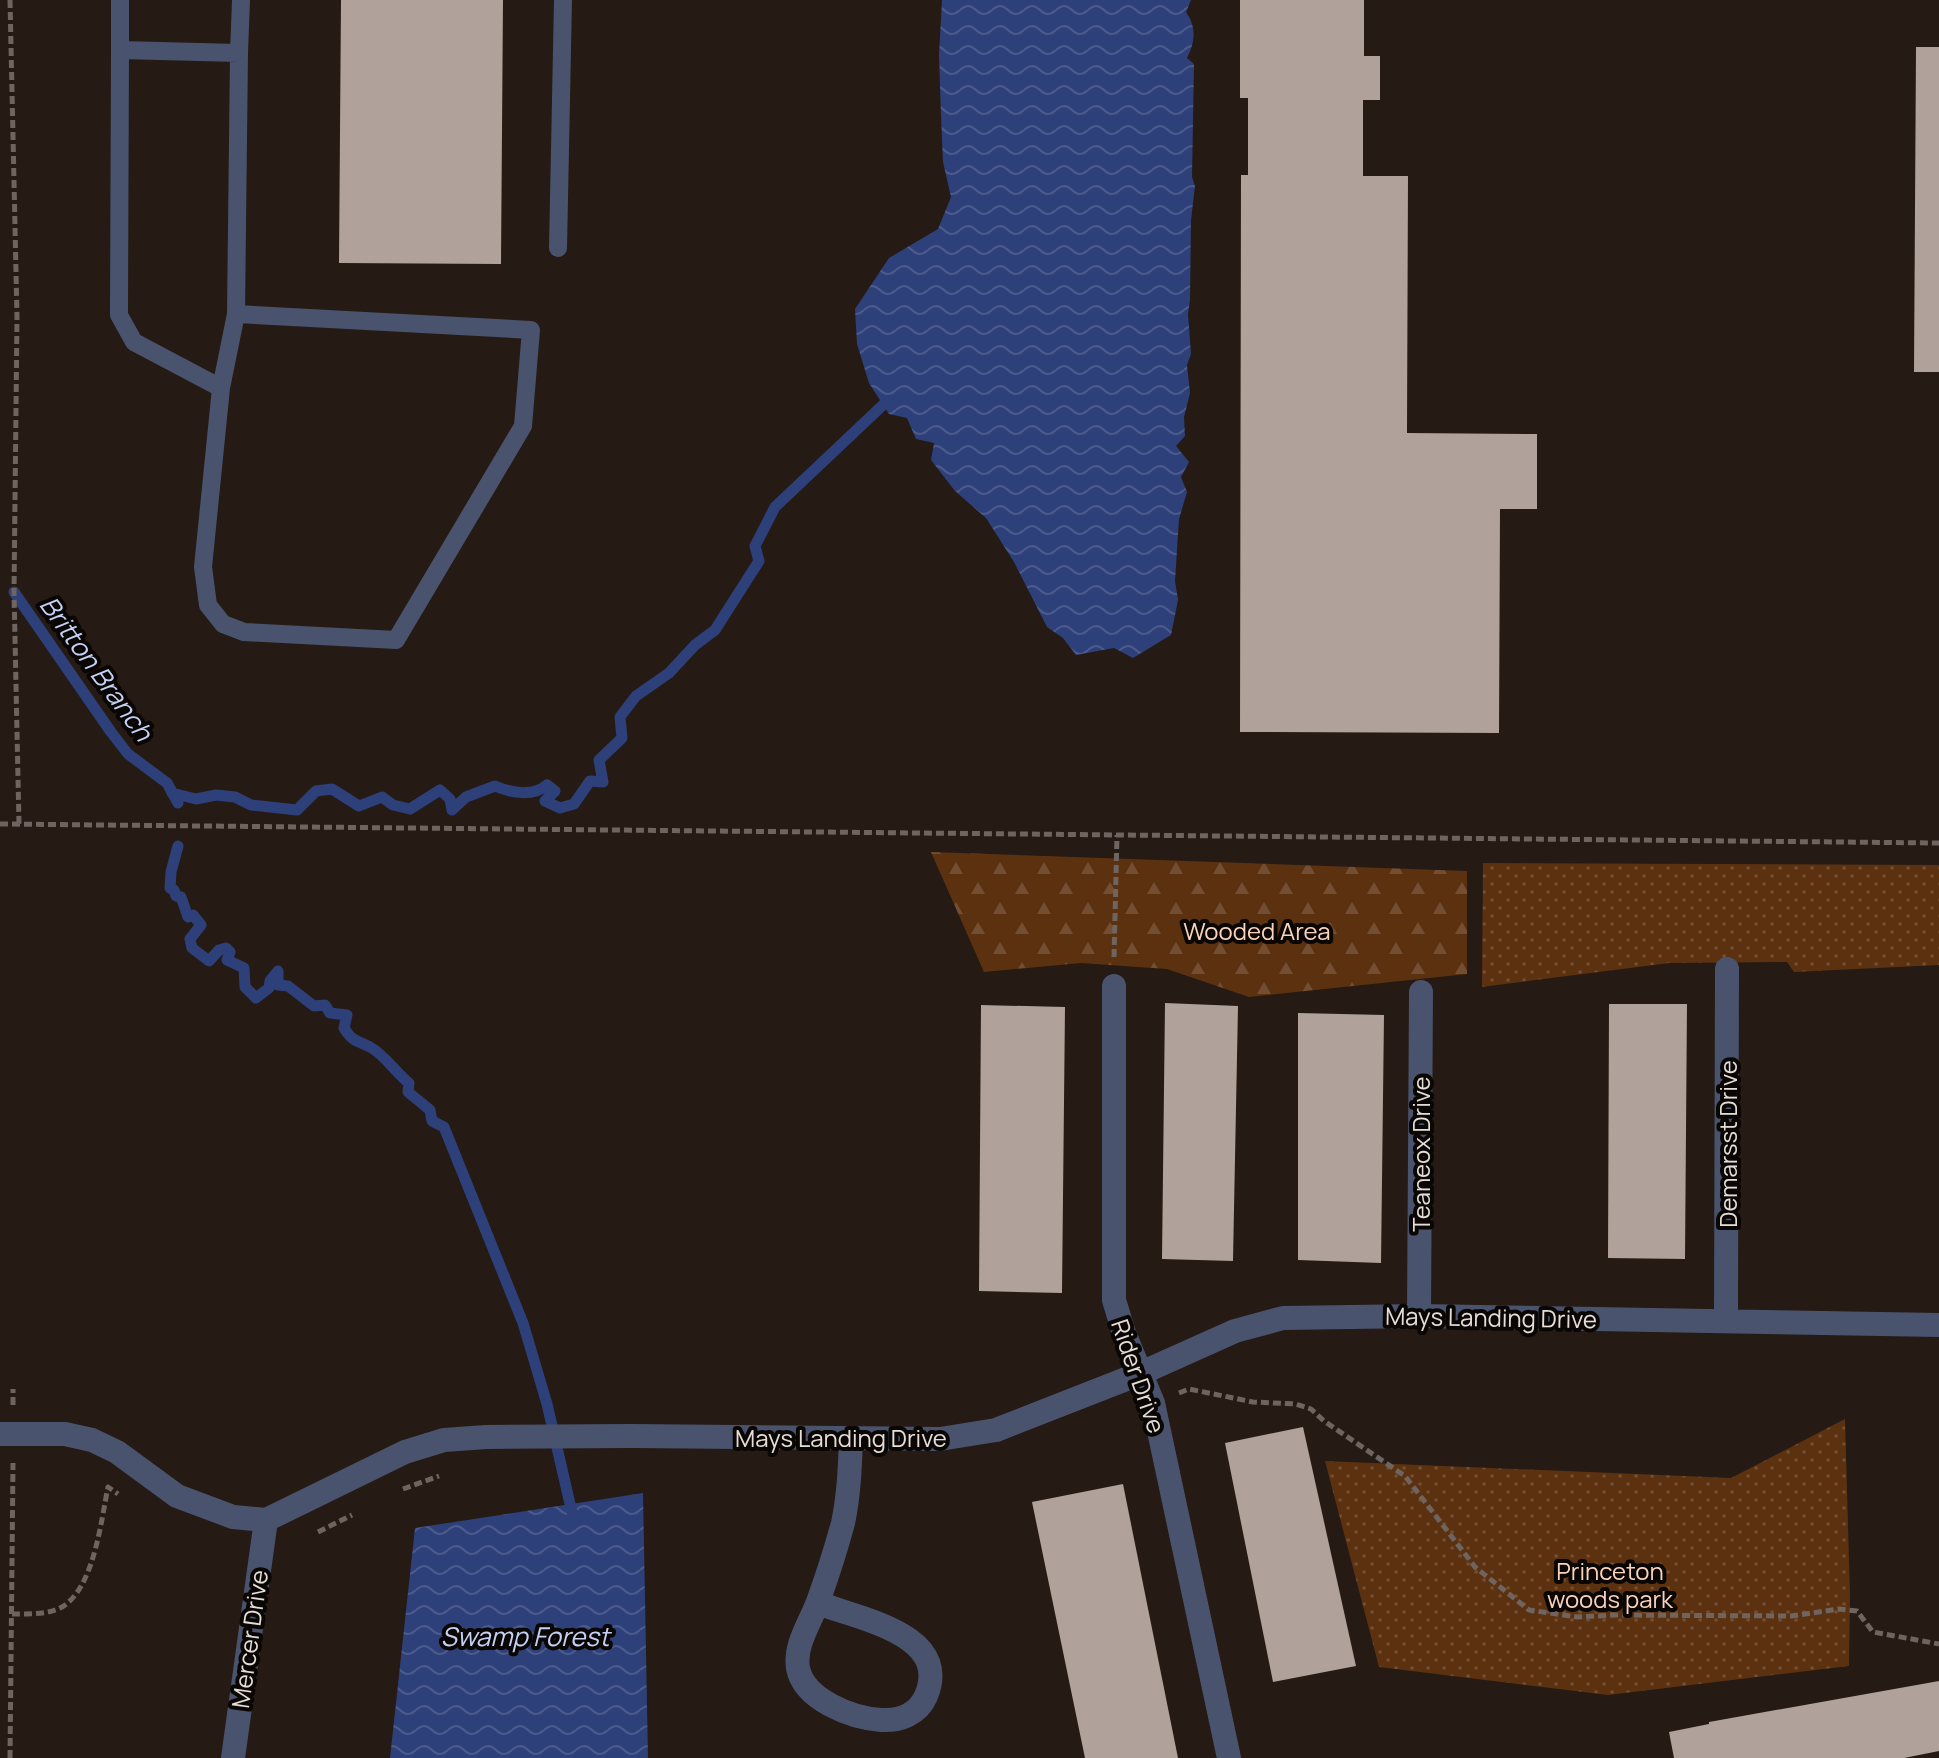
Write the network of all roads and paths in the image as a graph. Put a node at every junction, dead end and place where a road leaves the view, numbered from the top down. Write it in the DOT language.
graph roads {
  1 [pos="10,0"];
  2 [pos="120,0"];
  3 [pos="241,0"];
  4 [pos="563,0"];
  5 [pos="120,50"];
  6 [pos="239,53"];
  7 [pos="558,248"];
  8 [pos="236,314"];
  9 [pos="221,388"];
  10 [pos="0,824"];
  11 [pos="19,824"];
  12 [pos="1117,835"];
  13 [pos="1939,843"];
  14 [pos="1727,969"];
  15 [pos="1114,986"];
  16 [pos="1421,992"];
  17 [pos="1419,1316"];
  18 [pos="1726,1319"];
  19 [pos="1939,1325"];
  20 [pos="1139,1374"];
  21 [pos="13,1389"];
  22 [pos="7,1434"];
  23 [pos="851,1438"];
  24 [pos="1405,1476"];
  25 [pos="266,1520"];
  26 [pos="818,1603"];
  27 [pos="1939,1644"];
  28 [pos="10,1758"];
  29 [pos="233,1758"];
  30 [pos="1229,1758"];
  1 -- 11 [label="path"];
  2 -- 5 [label="lane"];
  3 -- 6 [label="lane"];
  4 -- 7 [label="lane"];
  5 -- 6 [label="lane"];
  5 -- 9 [label="lane"];
  6 -- 8 [label="lane"];
  8 -- 9 [label="lane"];
  8 -- 9 [label="lane"];
  10 -- 11 [label="path"];
  11 -- 12 [label="path"];
  12 -- 13 [label="path"];
  12 -- 15 [label="path"];
  14 -- 18 [label="street, Demarsst Drive"];
  15 -- 20 [label="street, Rider Drive"];
  16 -- 17 [label="street, Teaneox Drive"];
  17 -- 18 [label="street, Mays Landing Drive"];
  17 -- 20 [label="street, Mays Landing Drive"];
  18 -- 19 [label="street, Mays Landing Drive"];
  20 -- 23 [label="street, Mays Landing Drive"];
  20 -- 30 [label="street, Rider Drive"];
  21 -- 22 [label="path"];
  22 -- 25 [label="street"];
  22 -- 28 [label="path"];
  23 -- 25 [label="street, Mays Landing Drive"];
  23 -- 26 [label="street"];
  24 -- 27 [label="path"];
  25 -- 29 [label="street, Mercer Drive"];
  26 -- 26 [label="street"];
}
